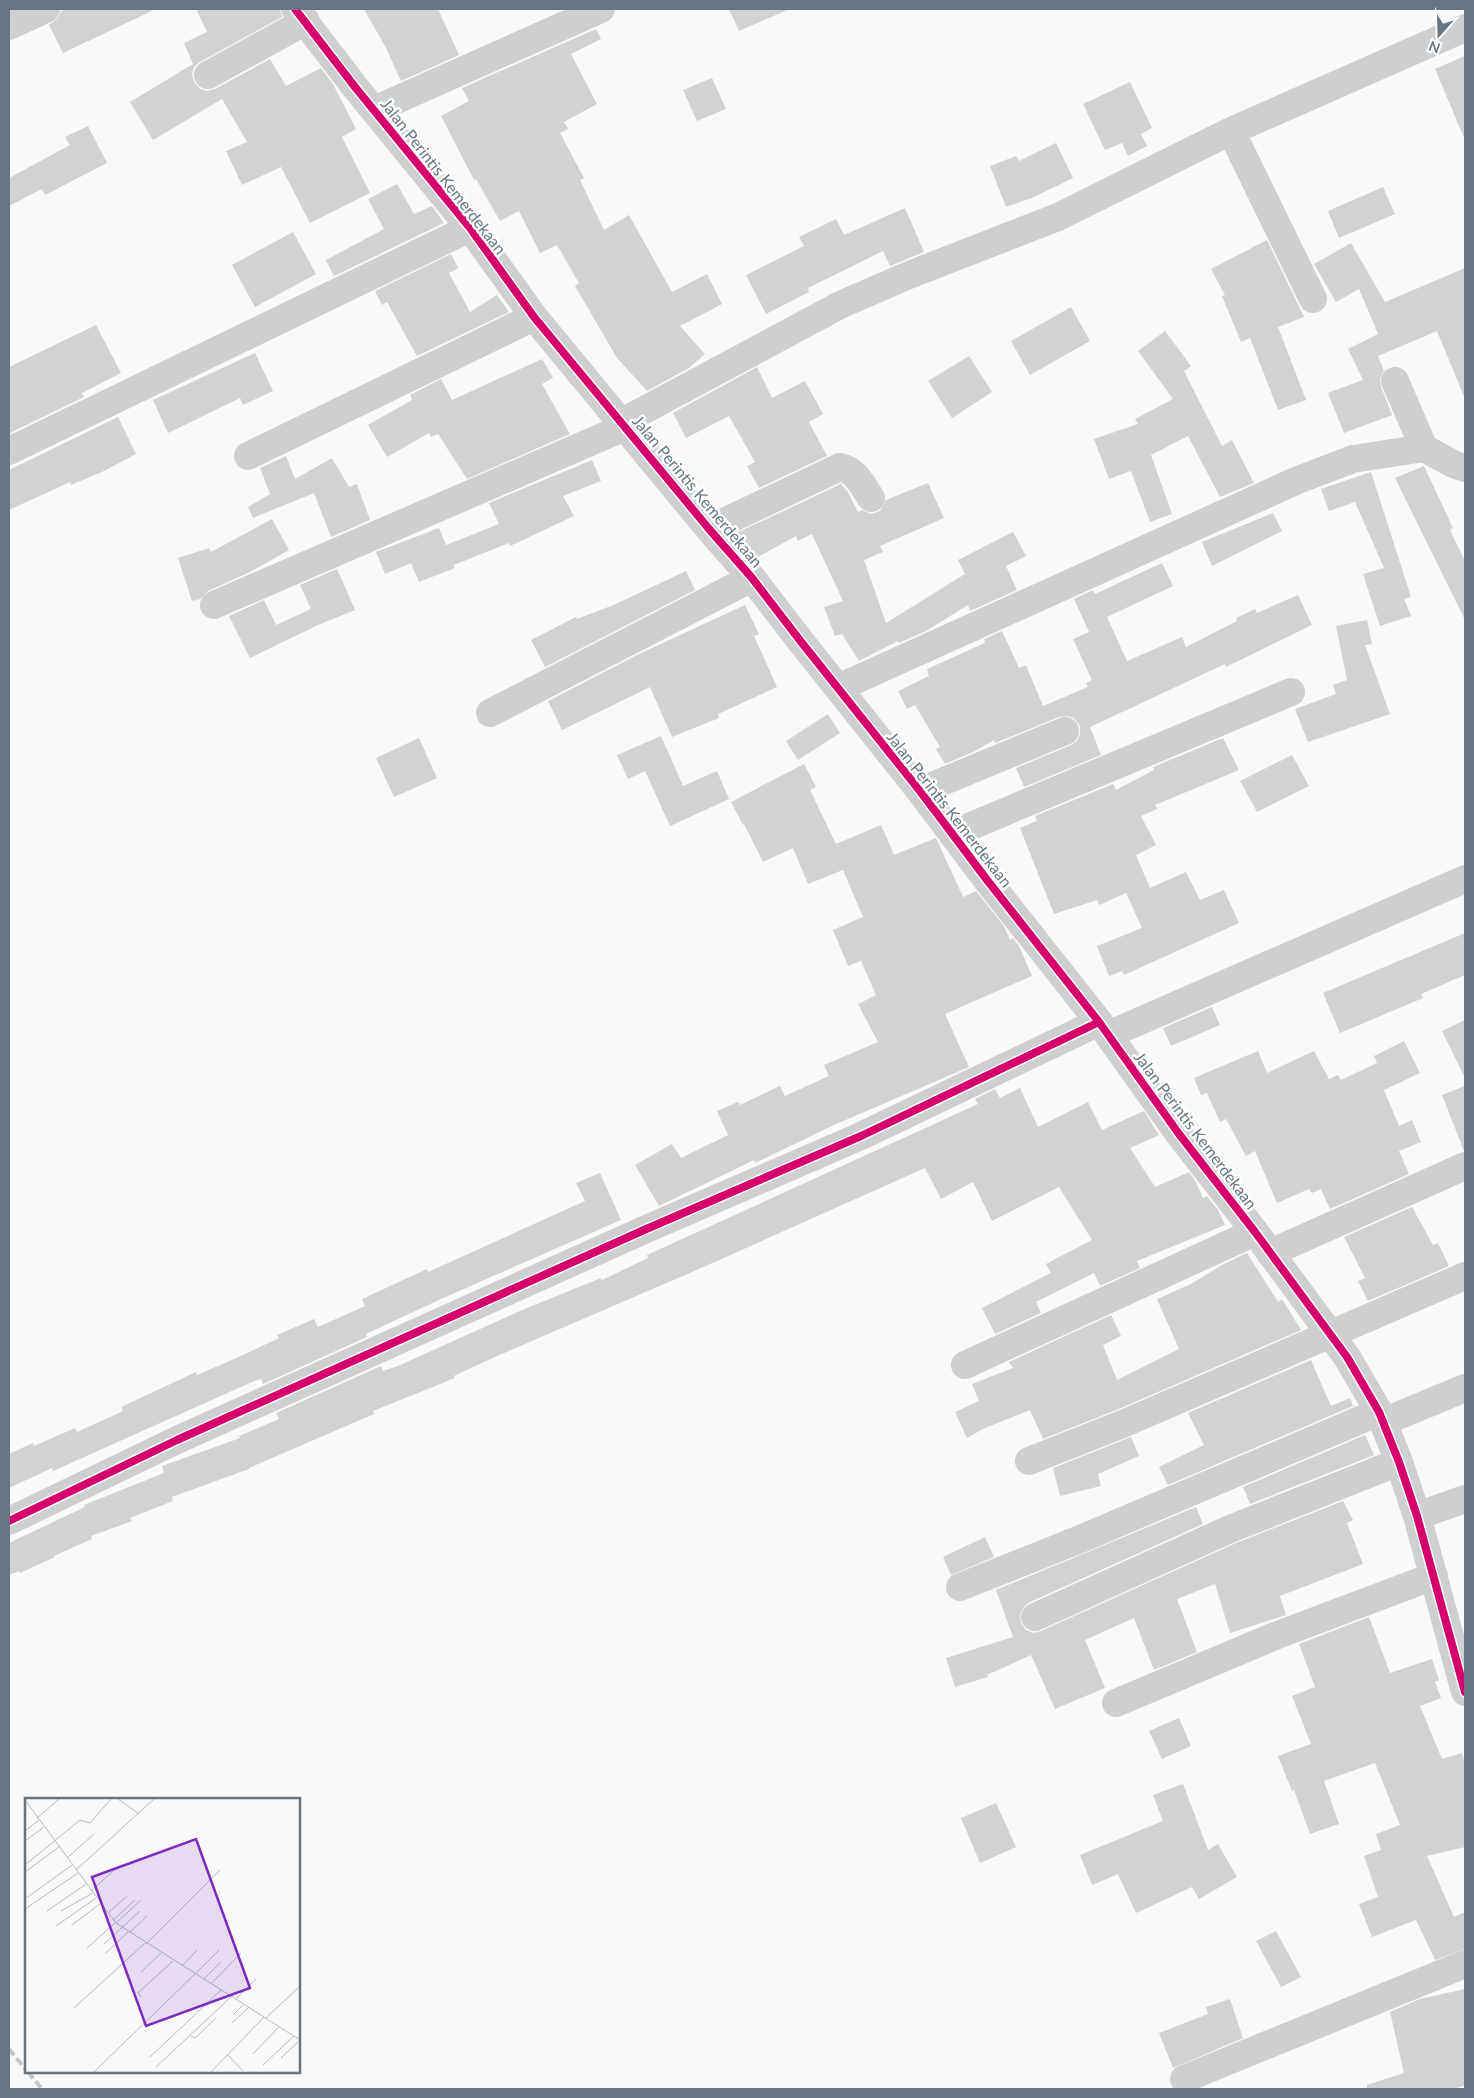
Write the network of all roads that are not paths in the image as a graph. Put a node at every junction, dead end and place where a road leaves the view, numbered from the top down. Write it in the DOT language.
graph roads {
  1 [pos="46,9"];
  2 [pos="601,9"];
  3 [pos="301,15"];
  4 [pos="9,26"];
  5 [pos="1465,28"];
  6 [pos="208,75"];
  7 [pos="374,110"];
  8 [pos="1231,131"];
  9 [pos="470,228"];
  10 [pos="1312,299"];
  11 [pos="534,317"];
  12 [pos="1395,382"];
  13 [pos="624,425"];
  14 [pos="1424,448"];
  15 [pos="9,451"];
  16 [pos="248,456"];
  17 [pos="1465,468"];
  18 [pos="871,498"];
  19 [pos="709,529"];
  20 [pos="752,578"];
  21 [pos="214,605"];
  22 [pos="838,688"];
  23 [pos="1292,692"];
  24 [pos="490,714"];
  25 [pos="1065,730"];
  26 [pos="920,791"];
  27 [pos="952,834"];
  28 [pos="1465,879"];
  29 [pos="1104,1028"];
  30 [pos="1465,1166"];
  31 [pos="1263,1242"];
  32 [pos="1465,1276"];
  33 [pos="1330,1334"];
  34 [pos="966,1365"];
  35 [pos="1465,1388"];
  36 [pos="1381,1417"];
  37 [pos="1029,1461"];
  38 [pos="1399,1462"];
  39 [pos="1465,1499"];
  40 [pos="1417,1516"];
  41 [pos="9,1521"];
  42 [pos="1434,1576"];
  43 [pos="960,1587"];
  44 [pos="1035,1617"];
  45 [pos="1465,1692"];
  46 [pos="1116,1703"];
  47 [pos="1465,1964"];
  48 [pos="1184,2079"];
  1 -- 4 [label="street"];
  2 -- 7 [label="street"];
  3 -- 6 [label="street"];
  3 -- 7 [label="street, Jalan Perintis Kemerdekaan"];
  5 -- 8 [label="street"];
  7 -- 9 [label="street, Jalan Perintis Kemerdekaan"];
  8 -- 10 [label="street"];
  8 -- 13 [label="street"];
  9 -- 11 [label="street, Jalan Perintis Kemerdekaan"];
  9 -- 15 [label="street"];
  11 -- 13 [label="street, Jalan Perintis Kemerdekaan"];
  11 -- 16 [label="street"];
  12 -- 14 [label="street"];
  13 -- 19 [label="street, Jalan Perintis Kemerdekaan"];
  13 -- 21 [label="street"];
  14 -- 17 [label="street"];
  14 -- 22 [label="street"];
  18 -- 19 [label="street"];
  19 -- 20 [label="street, Jalan Perintis Kemerdekaan"];
  20 -- 22 [label="street, Jalan Perintis Kemerdekaan"];
  20 -- 24 [label="street"];
  22 -- 26 [label="street, Jalan Perintis Kemerdekaan"];
  23 -- 27 [label="street"];
  25 -- 26 [label="street"];
  26 -- 27 [label="street, Jalan Perintis Kemerdekaan"];
  27 -- 29 [label="street, Jalan Perintis Kemerdekaan"];
  28 -- 29 [label="street"];
  29 -- 31 [label="street, Jalan Perintis Kemerdekaan"];
  29 -- 41 [label="street"];
  30 -- 31 [label="street"];
  31 -- 33 [label="street, Jalan Perintis Kemerdekaan"];
  31 -- 34 [label="street"];
  32 -- 33 [label="street"];
  33 -- 36 [label="street, Jalan Perintis Kemerdekaan"];
  33 -- 37 [label="street"];
  35 -- 36 [label="street"];
  36 -- 38 [label="street, Jalan Perintis Kemerdekaan"];
  36 -- 43 [label="street"];
  38 -- 40 [label="street, Jalan Perintis Kemerdekaan"];
  38 -- 44 [label="street"];
  39 -- 40 [label="street"];
  40 -- 42 [label="street, Jalan Perintis Kemerdekaan"];
  42 -- 45 [label="street, Jalan Perintis Kemerdekaan"];
  42 -- 46 [label="street"];
  47 -- 48 [label="street"];
}
